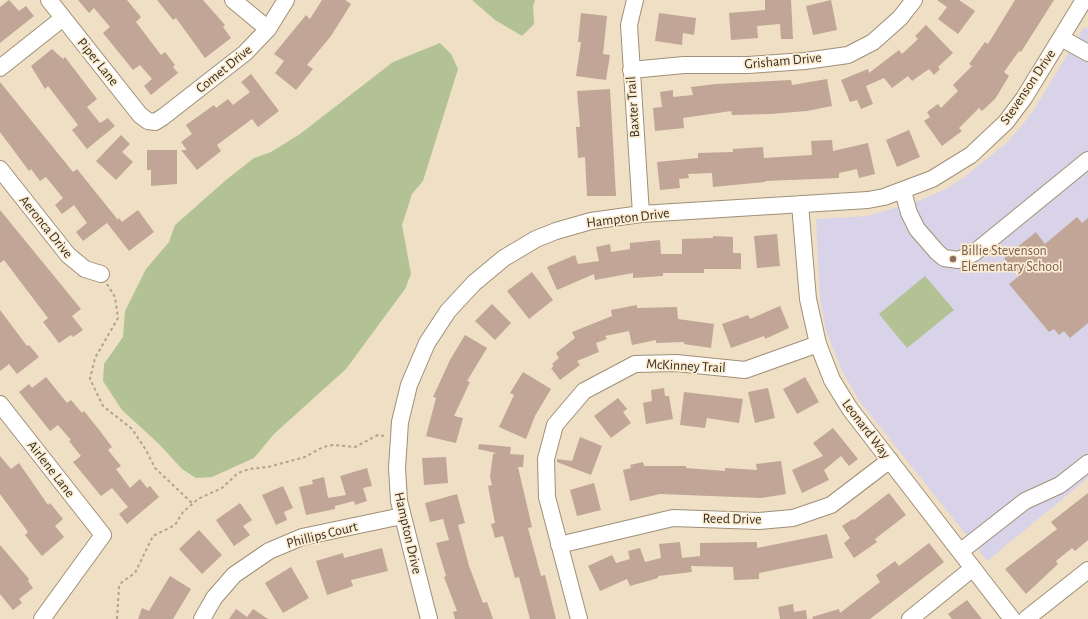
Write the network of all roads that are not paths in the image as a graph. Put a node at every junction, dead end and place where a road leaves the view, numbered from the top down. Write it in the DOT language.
graph roads {
  1 [pos="49,0"];
  2 [pos="233,0"];
  3 [pos="286,0"];
  4 [pos="635,0"];
  5 [pos="914,0"];
  6 [pos="1084,0"];
  7 [pos="63,18"];
  8 [pos="268,29"];
  9 [pos="1061,38"];
  10 [pos="1088,54"];
  11 [pos="0,68"];
  12 [pos="631,70"];
  13 [pos="148,121"];
  14 [pos="1088,160"];
  15 [pos="0,169"];
  16 [pos="902,191"];
  17 [pos="800,204"];
  18 [pos="641,214"];
  19 [pos="101,274"];
  20 [pos="818,344"];
  21 [pos="0,404"];
  22 [pos="890,460"];
  23 [pos="1088,463"];
  24 [pos="402,516"];
  25 [pos="559,545"];
  26 [pos="961,551"];
  27 [pos="973,568"];
  28 [pos="1088,570"];
  29 [pos="42,619"];
  30 [pos="202,619"];
  31 [pos="429,619"];
  32 [pos="579,619"];
  33 [pos="910,619"];
  34 [pos="1012,619"];
  35 [pos="1026,619"];
  1 -- 7 [label="street, Piper Lane"];
  2 -- 8 [label="street"];
  3 -- 8 [label="street, Comet Drive"];
  4 -- 12 [label="street, Baxter Trail"];
  5 -- 12 [label="street, Grisham Drive"];
  6 -- 9 [label="street, Stevenson Drive"];
  7 -- 11 [label="street"];
  7 -- 13 [label="street, Piper Lane"];
  8 -- 13 [label="street, Comet Drive"];
  9 -- 10 [label="street"];
  9 -- 16 [label="street, Stevenson Drive"];
  12 -- 18 [label="street, Baxter Trail"];
  14 -- 16 [label="street"];
  15 -- 19 [label="street, Aeronca Drive"];
  16 -- 17 [label="street, Stevenson Drive"];
  17 -- 18 [label="street, Hampton Drive"];
  17 -- 20 [label="street, Leonard Way"];
  18 -- 24 [label="street, Hampton Drive"];
  20 -- 22 [label="street, Leonard Way"];
  20 -- 25 [label="street, McKinney Trail"];
  21 -- 29 [label="street, Airlene Lane"];
  22 -- 25 [label="street, Reed Drive"];
  22 -- 26 [label="street, Leonard Way"];
  23 -- 26 [label="street"];
  24 -- 30 [label="street, Phillips Court"];
  24 -- 31 [label="street, Hampton Drive"];
  25 -- 32 [label="street, McKinney Trail"];
  26 -- 27 [label="street, Leonard Way"];
  27 -- 33 [label="street"];
  27 -- 34 [label="street, Leonard Way"];
  28 -- 35 [label="street"];
}
